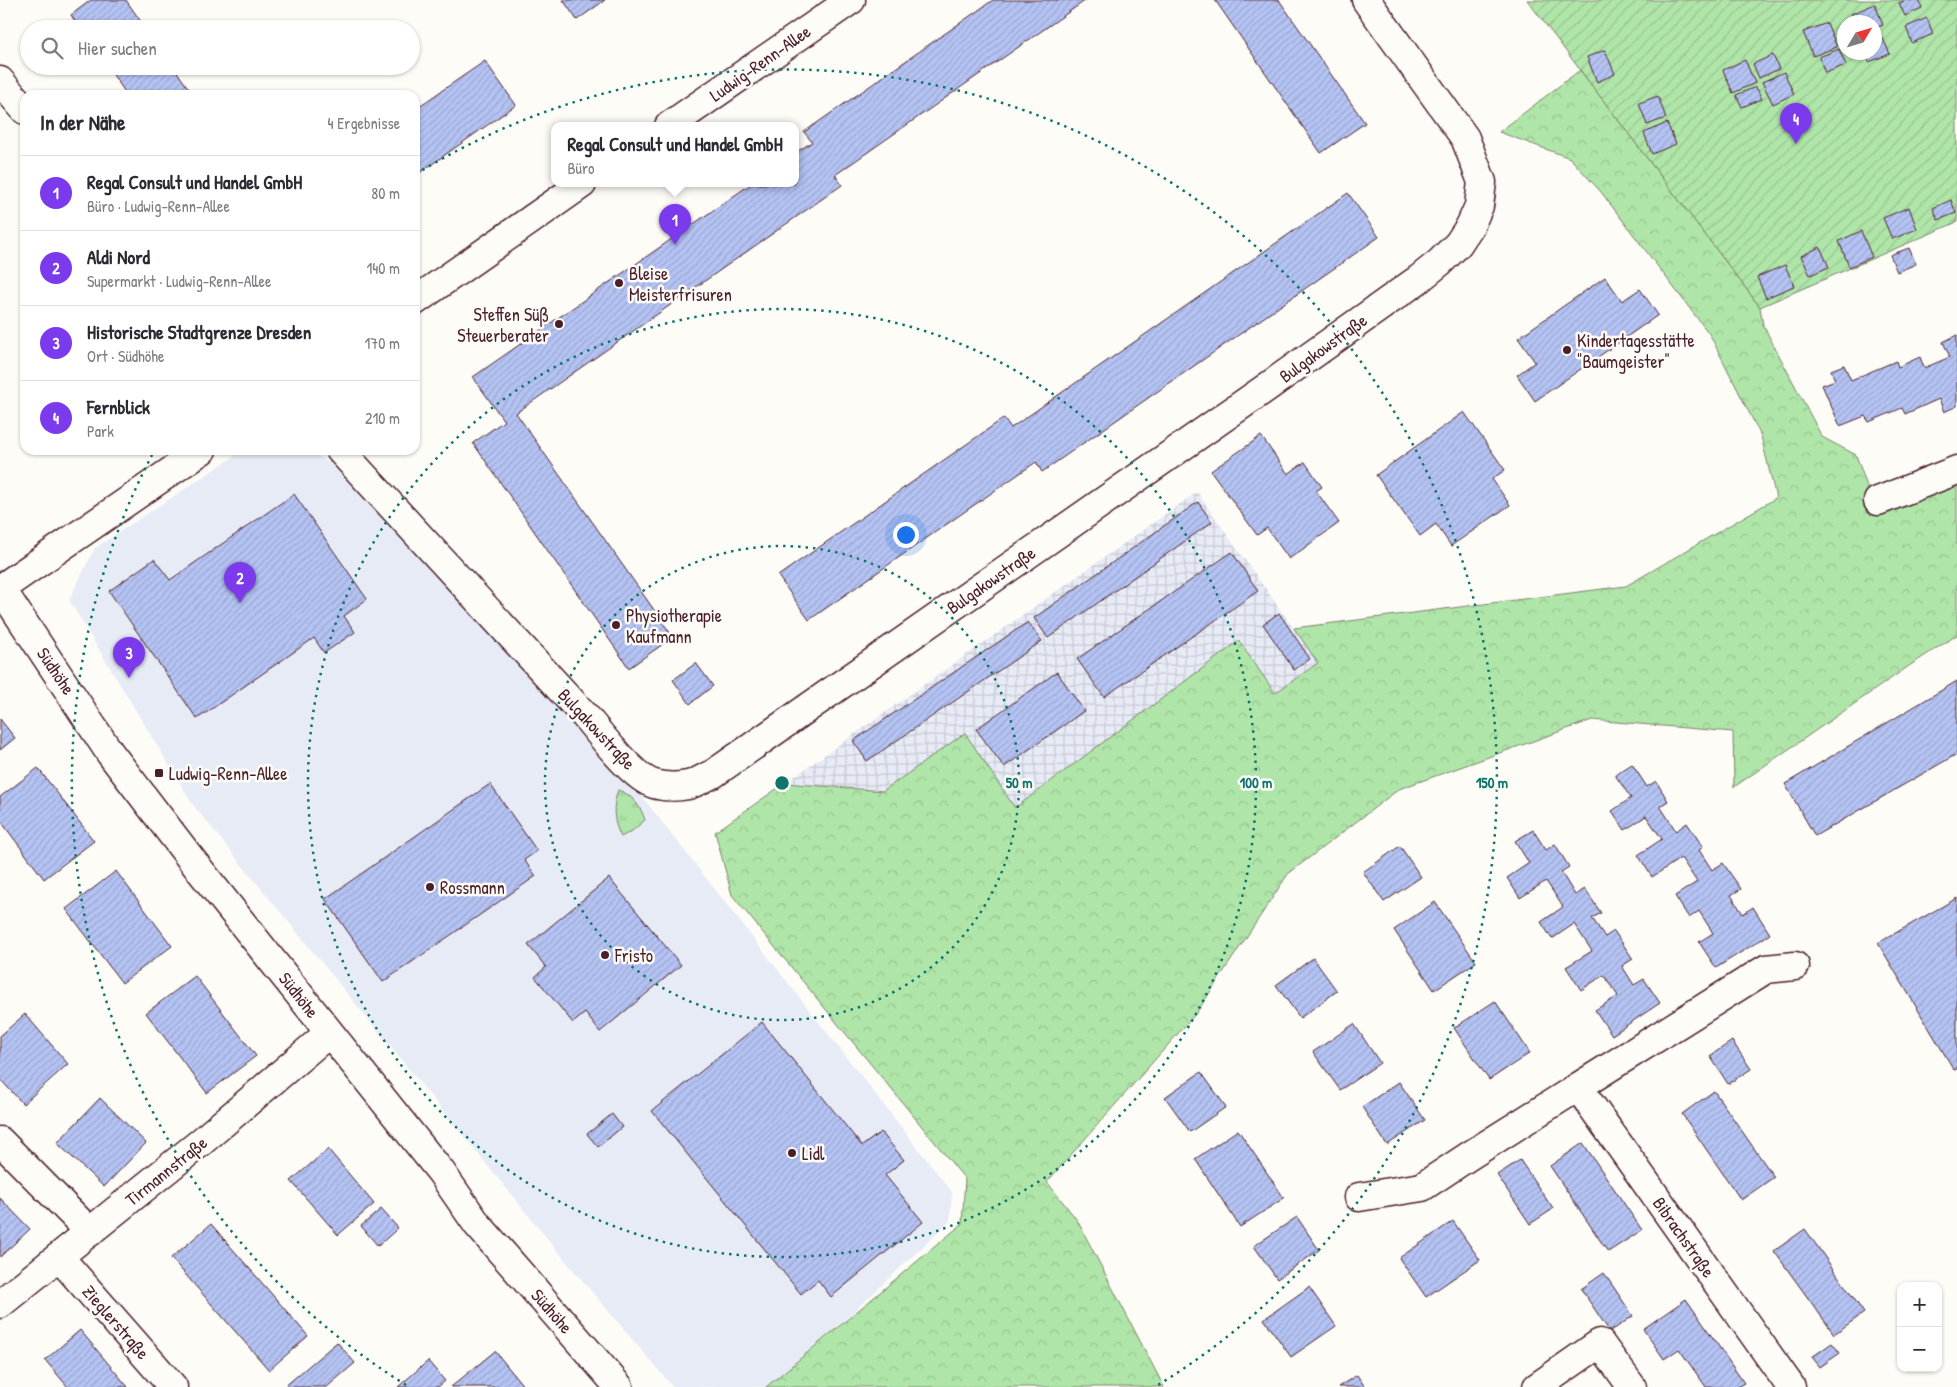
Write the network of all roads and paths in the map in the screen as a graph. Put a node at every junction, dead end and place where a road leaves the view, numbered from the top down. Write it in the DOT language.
graph roads {
  1 [pos="851,0"];
  2 [pos="1366,0"];
  3 [pos="0,81"];
  4 [pos="20,104"];
  5 [pos="674,122"];
  6 [pos="578,187"];
  7 [pos="420,297"];
  8 [pos="195,455"];
  9 [pos="345,455"];
  10 [pos="1957,470"];
  11 [pos="1878,501"];
  12 [pos="0,588"];
  13 [pos="1795,966"];
  14 [pos="329,1033"];
  15 [pos="1578,1087"];
  16 [pos="0,1141"];
  17 [pos="1359,1196"];
  18 [pos="90,1232"];
  19 [pos="60,1258"];
  20 [pos="0,1304"];
  21 [pos="173,1387"];
  22 [pos="619,1387"];
  23 [pos="1537,1387"];
  24 [pos="1632,1387"];
  25 [pos="1791,1387"];
  1 -- 5 [label="street, Ludwig-Renn-Allee"];
  2 -- 9 [label="street, Bulgakowstraße"];
  3 -- 4 [label="street"];
  6 -- 7 [label="street"];
  8 -- 12 [label="street"];
  10 -- 11 [label="street"];
  12 -- 14 [label="street, Südhöhe"];
  13 -- 15 [label="street"];
  14 -- 18 [label="street, Tirmannstraße"];
  14 -- 22 [label="street, Südhöhe"];
  15 -- 17 [label="street"];
  15 -- 25 [label="street, Bibrachstraße"];
  16 -- 18 [label="street"];
  18 -- 19 [label="street, Tirmannstraße"];
  19 -- 20 [label="street, Tirmannstraße"];
  19 -- 21 [label="street, Zieglerstraße"];
  23 -- 24 [label="street"];
}
